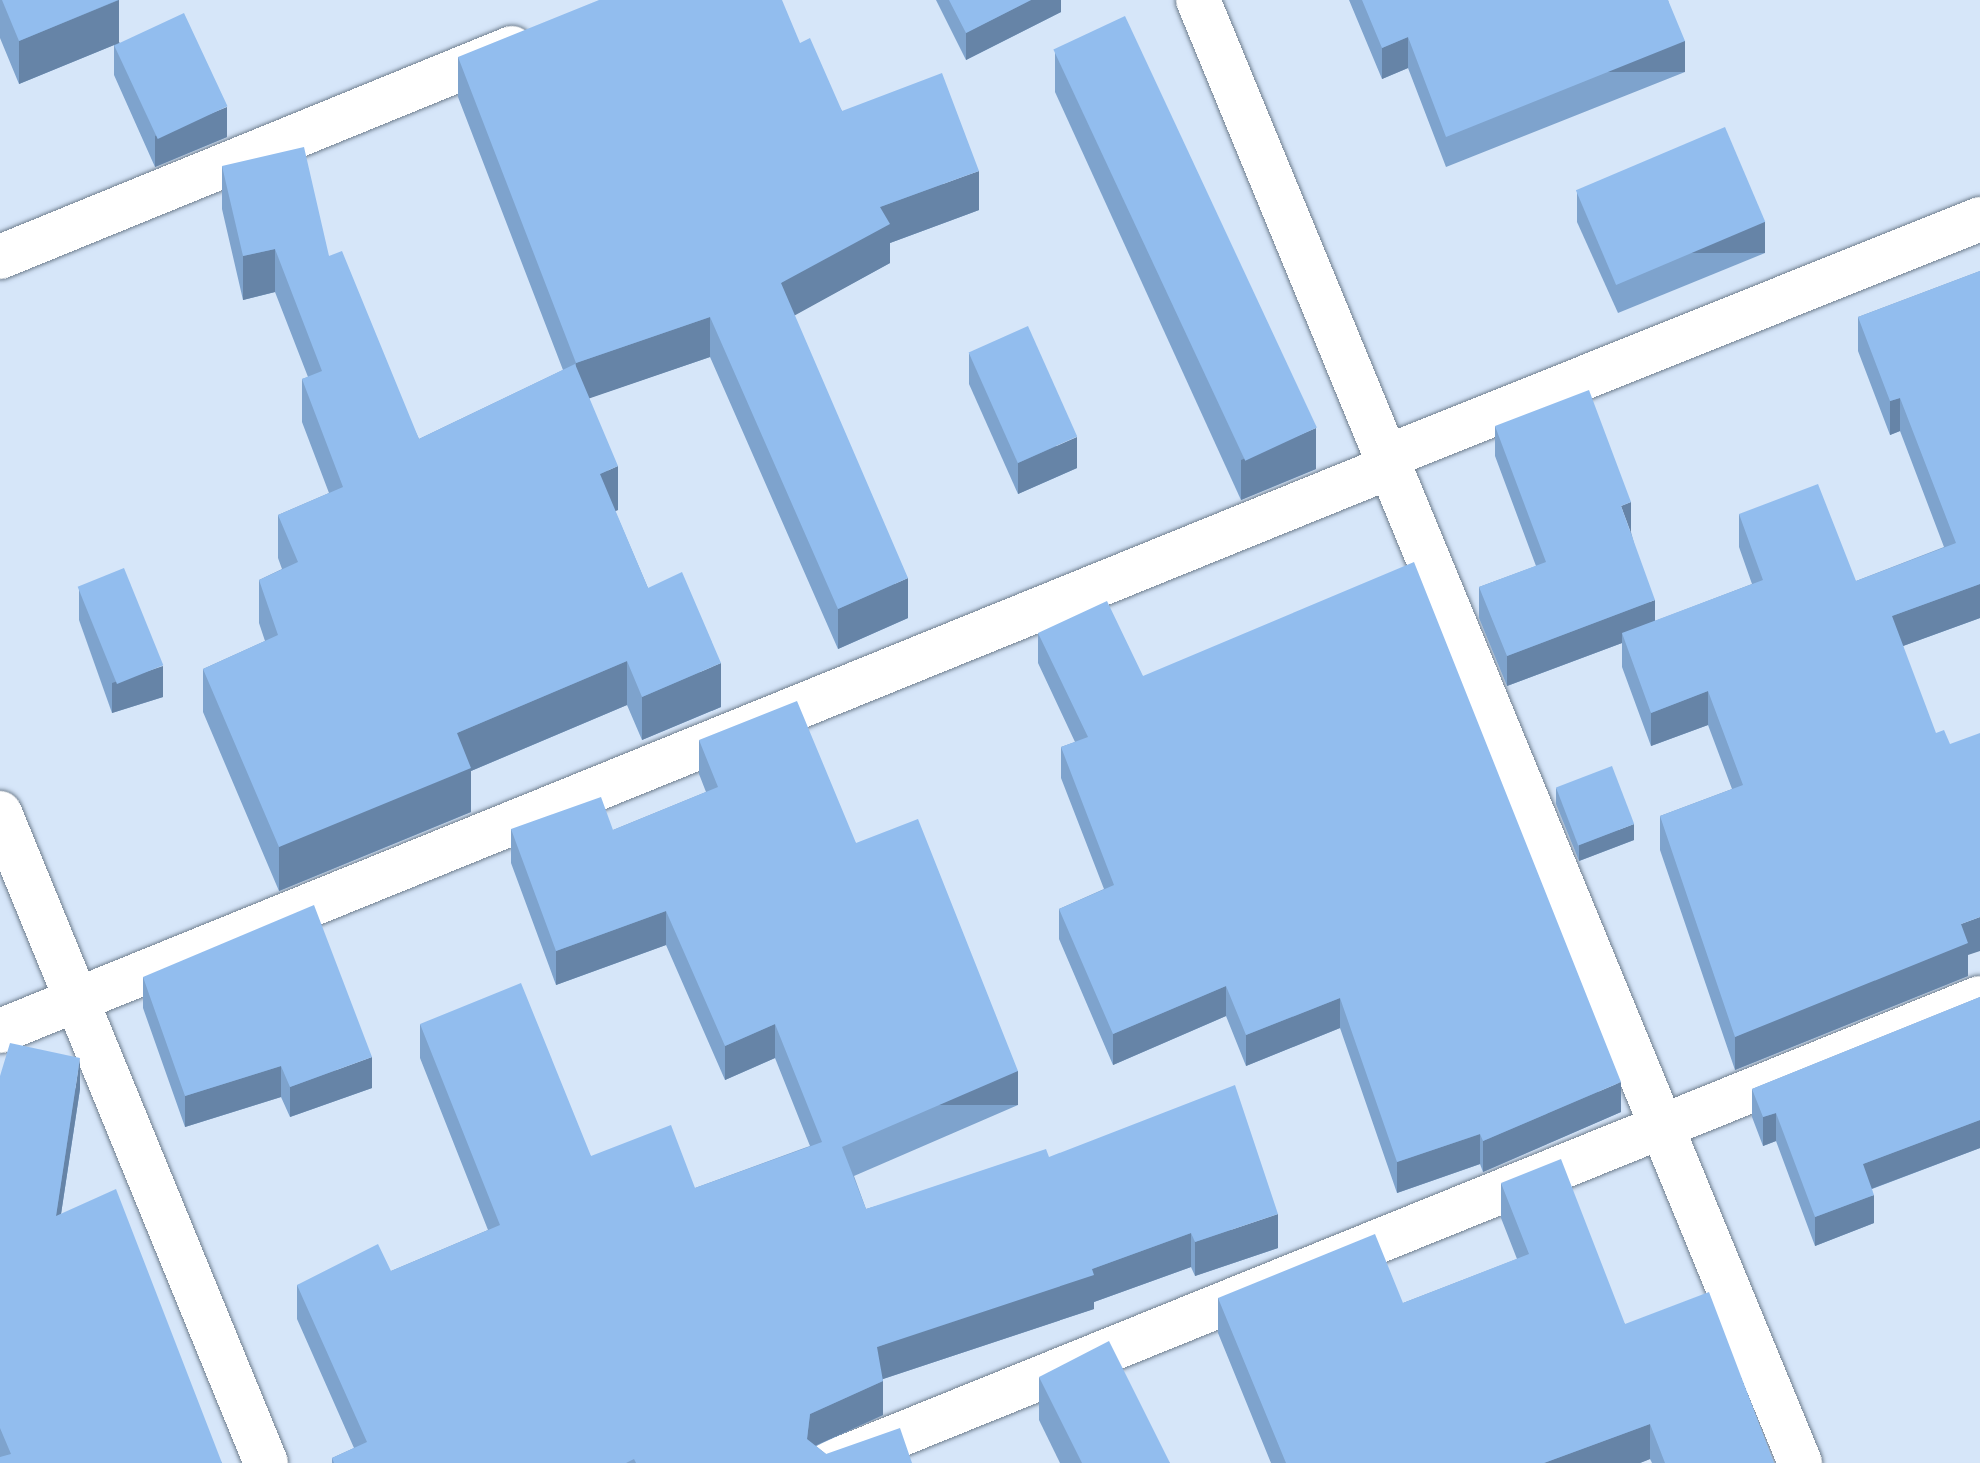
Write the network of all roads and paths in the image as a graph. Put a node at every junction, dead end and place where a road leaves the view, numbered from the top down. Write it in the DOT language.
graph roads {
  1 [pos="1198,0"];
  2 [pos="555,30"];
  3 [pos="1980,219"];
  4 [pos="0,257"];
  5 [pos="1390,461"];
  6 [pos="0,813"];
  7 [pos="1980,998"];
  8 [pos="77,1000"];
  9 [pos="0,1031"];
  10 [pos="1662,1122"];
  11 [pos="266,1463"];
  12 [pos="830,1463"];
  13 [pos="1800,1463"];
  1 -- 5 [label="street"];
  2 -- 4 [label="street"];
  3 -- 5 [label="street"];
  5 -- 8 [label="street"];
  5 -- 10 [label="street"];
  6 -- 8 [label="street"];
  7 -- 10 [label="street"];
  8 -- 9 [label="street"];
  8 -- 11 [label="street"];
  10 -- 12 [label="street"];
  10 -- 13 [label="street"];
}
